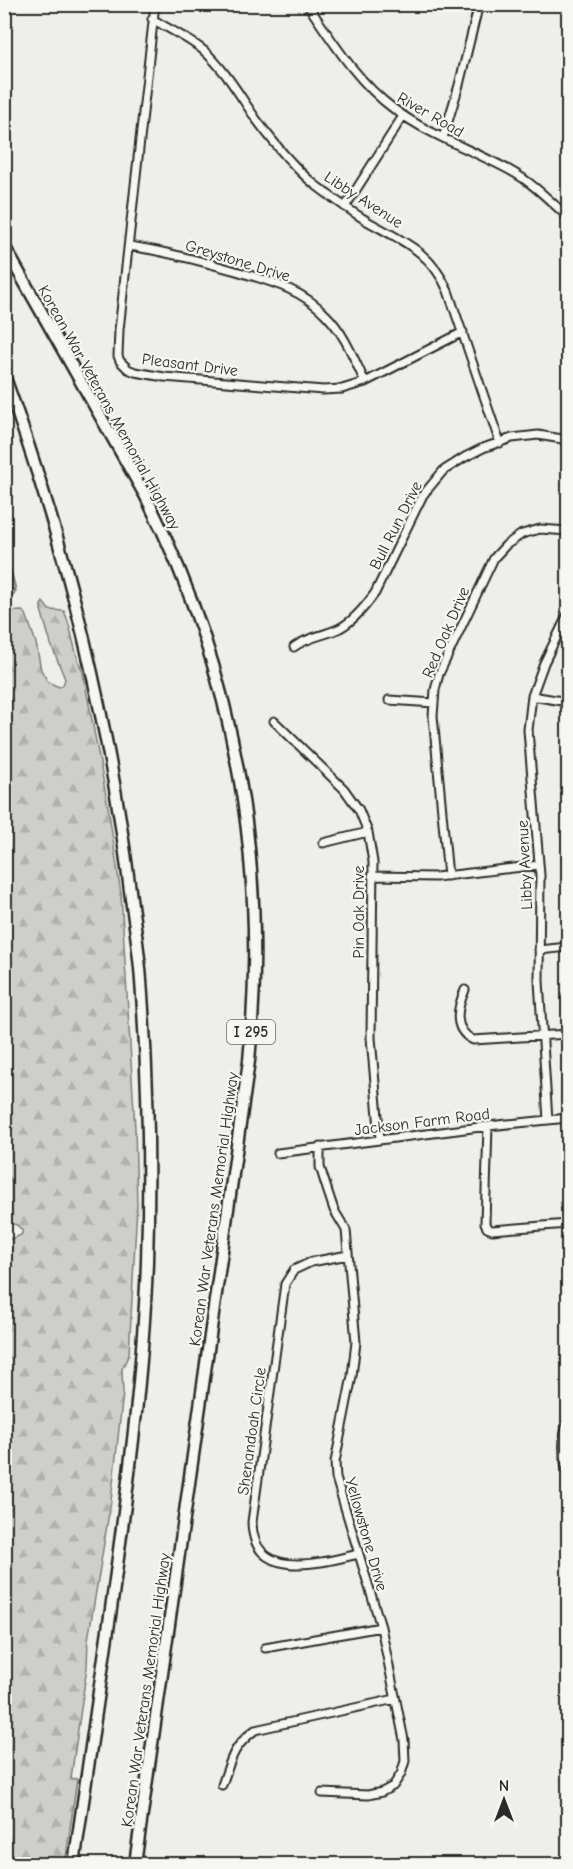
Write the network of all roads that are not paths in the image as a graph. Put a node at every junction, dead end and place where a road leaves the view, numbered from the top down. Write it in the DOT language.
graph roads {
  1 [pos="155,4"];
  2 [pos="307,4"];
  3 [pos="479,4"];
  4 [pos="152,19"];
  5 [pos="403,116"];
  6 [pos="443,138"];
  7 [pos="345,207"];
  8 [pos="568,217"];
  9 [pos="4,246"];
  10 [pos="129,246"];
  11 [pos="463,332"];
  12 [pos="4,375"];
  13 [pos="365,382"];
  14 [pos="568,440"];
  15 [pos="500,443"];
  16 [pos="568,531"];
  17 [pos="567,616"];
  18 [pos="294,647"];
  19 [pos="532,696"];
  20 [pos="389,700"];
  21 [pos="568,702"];
  22 [pos="434,703"];
  23 [pos="274,721"];
  24 [pos="368,832"];
  25 [pos="322,843"];
  26 [pos="539,865"];
  27 [pos="372,876"];
  28 [pos="448,876"];
  29 [pos="568,947"];
  30 [pos="539,950"];
  31 [pos="465,990"];
  32 [pos="568,1034"];
  33 [pos="542,1036"];
  34 [pos="568,1118"];
  35 [pos="548,1120"];
  36 [pos="488,1126"];
  37 [pos="380,1139"];
  38 [pos="320,1147"];
  39 [pos="279,1153"];
  40 [pos="568,1224"];
  41 [pos="348,1255"];
  42 [pos="568,1420"];
  43 [pos="568,1473"];
  44 [pos="358,1554"];
  45 [pos="381,1627"];
  46 [pos="265,1648"];
  47 [pos="395,1700"];
  48 [pos="222,1785"];
  49 [pos="322,1793"];
  50 [pos="74,1864"];
  51 [pos="135,1864"];
  1 -- 4 [label="street, Pleasant Drive"];
  2 -- 5 [label="street, River Road"];
  3 -- 6 [label="street"];
  4 -- 7 [label="street, Libby Avenue"];
  4 -- 10 [label="street, Pleasant Drive"];
  5 -- 6 [label="street, River Road"];
  5 -- 7 [label="street"];
  6 -- 8 [label="street, River Road"];
  7 -- 11 [label="street, Libby Avenue"];
  9 -- 51 [label="highway, Korean War Veterans Memorial Highway / I 295"];
  10 -- 13 [label="street, Greystone Drive"];
  10 -- 13 [label="street, Pleasant Drive"];
  11 -- 13 [label="street, Pleasant Drive"];
  11 -- 15 [label="street, Libby Avenue"];
  12 -- 50 [label="highway"];
  14 -- 15 [label="street, Bull Run Drive"];
  15 -- 18 [label="street, Bull Run Drive"];
  16 -- 22 [label="street, Red Oak Drive"];
  17 -- 19 [label="street, Libby Avenue"];
  19 -- 21 [label="street"];
  19 -- 26 [label="street, Libby Avenue"];
  20 -- 22 [label="street"];
  22 -- 28 [label="street, Red Oak Drive"];
  23 -- 24 [label="street, Pin Oak Drive"];
  24 -- 25 [label="street"];
  24 -- 27 [label="street, Pin Oak Drive"];
  26 -- 28 [label="street"];
  26 -- 30 [label="street, Libby Avenue"];
  27 -- 28 [label="street"];
  27 -- 37 [label="street, Pin Oak Drive"];
  29 -- 30 [label="street"];
  30 -- 33 [label="street, Libby Avenue"];
  31 -- 33 [label="street"];
  32 -- 33 [label="street"];
  33 -- 35 [label="street, Libby Avenue"];
  34 -- 35 [label="street, Jackson Farm Road"];
  35 -- 36 [label="street, Jackson Farm Road"];
  36 -- 37 [label="street, Jackson Farm Road"];
  36 -- 40 [label="street"];
  37 -- 38 [label="street, Jackson Farm Road"];
  38 -- 39 [label="street, Jackson Farm Road"];
  38 -- 41 [label="street, Yellowstone Drive"];
  41 -- 44 [label="street, Yellowstone Drive"];
  41 -- 44 [label="street, Shenandoah Circle"];
  42 -- 43 [label="street"];
  44 -- 45 [label="street, Yellowstone Drive"];
  45 -- 46 [label="street"];
  45 -- 47 [label="street, Yellowstone Drive"];
  47 -- 48 [label="street"];
  47 -- 49 [label="street, Yellowstone Drive"];
}
